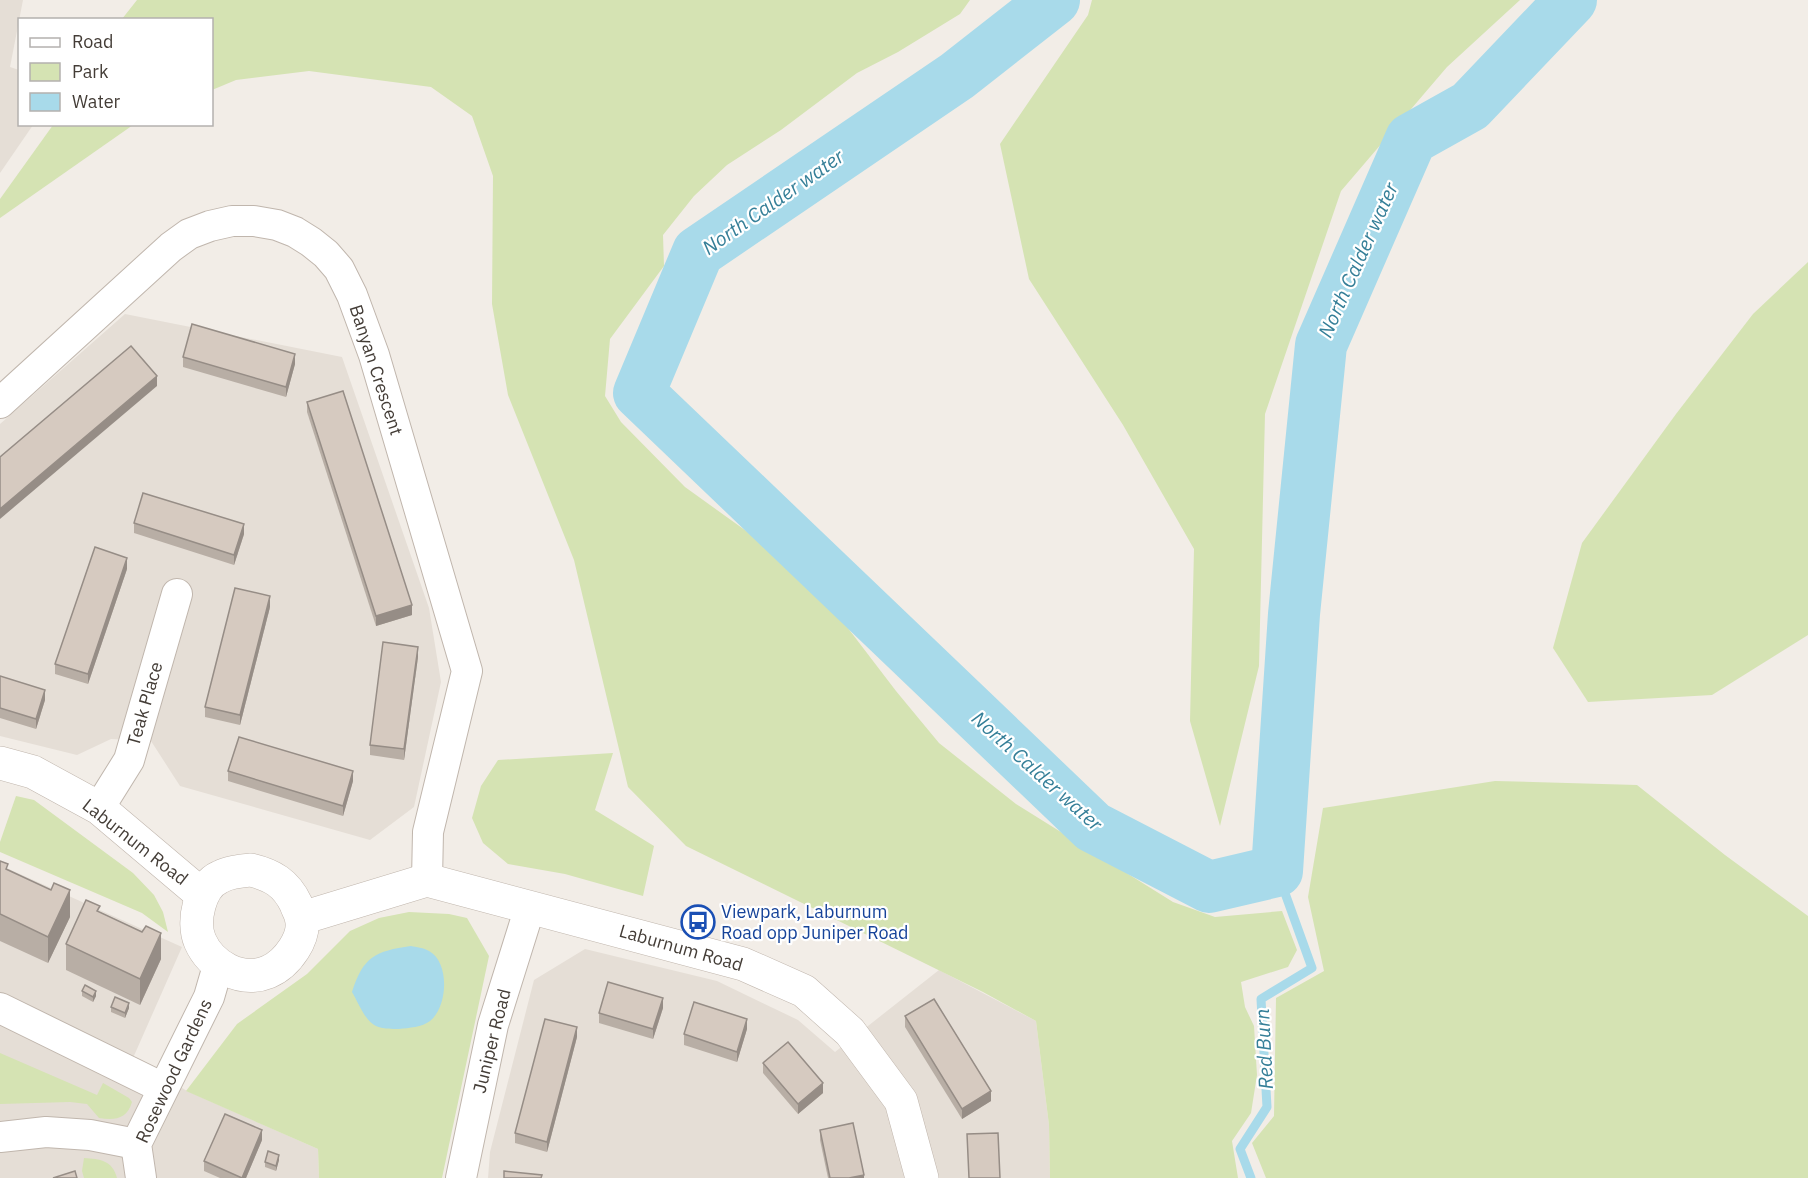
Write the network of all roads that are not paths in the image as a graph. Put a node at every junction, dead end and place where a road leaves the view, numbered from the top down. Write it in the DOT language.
graph roads {
  1 [pos="0,403"];
  2 [pos="177,594"];
  3 [pos="0,763"];
  4 [pos="99,808"];
  5 [pos="427,880"];
  6 [pos="202,895"];
  7 [pos="530,907"];
  8 [pos="302,918"];
  9 [pos="218,966"];
  10 [pos="0,1008"];
  11 [pos="164,1088"];
  12 [pos="0,1137"];
  13 [pos="136,1144"];
  14 [pos="141,1178"];
  15 [pos="461,1178"];
  16 [pos="922,1178"];
  1 -- 5 [label="street, Banyan Crescent"];
  2 -- 4 [label="street, Teak Place"];
  3 -- 4 [label="street, Laburnum Road"];
  4 -- 6 [label="street, Laburnum Road"];
  5 -- 7 [label="street, Laburnum Road"];
  5 -- 8 [label="street"];
  6 -- 8 [label="street"];
  6 -- 9 [label="street"];
  7 -- 15 [label="street, Juniper Road"];
  7 -- 16 [label="street, Laburnum Road"];
  8 -- 9 [label="street"];
  9 -- 11 [label="street, Rosewood Gardens"];
  10 -- 11 [label="street"];
  11 -- 13 [label="street, Rosewood Gardens"];
  12 -- 13 [label="street"];
  13 -- 14 [label="street, Rosewood Gardens"];
}
